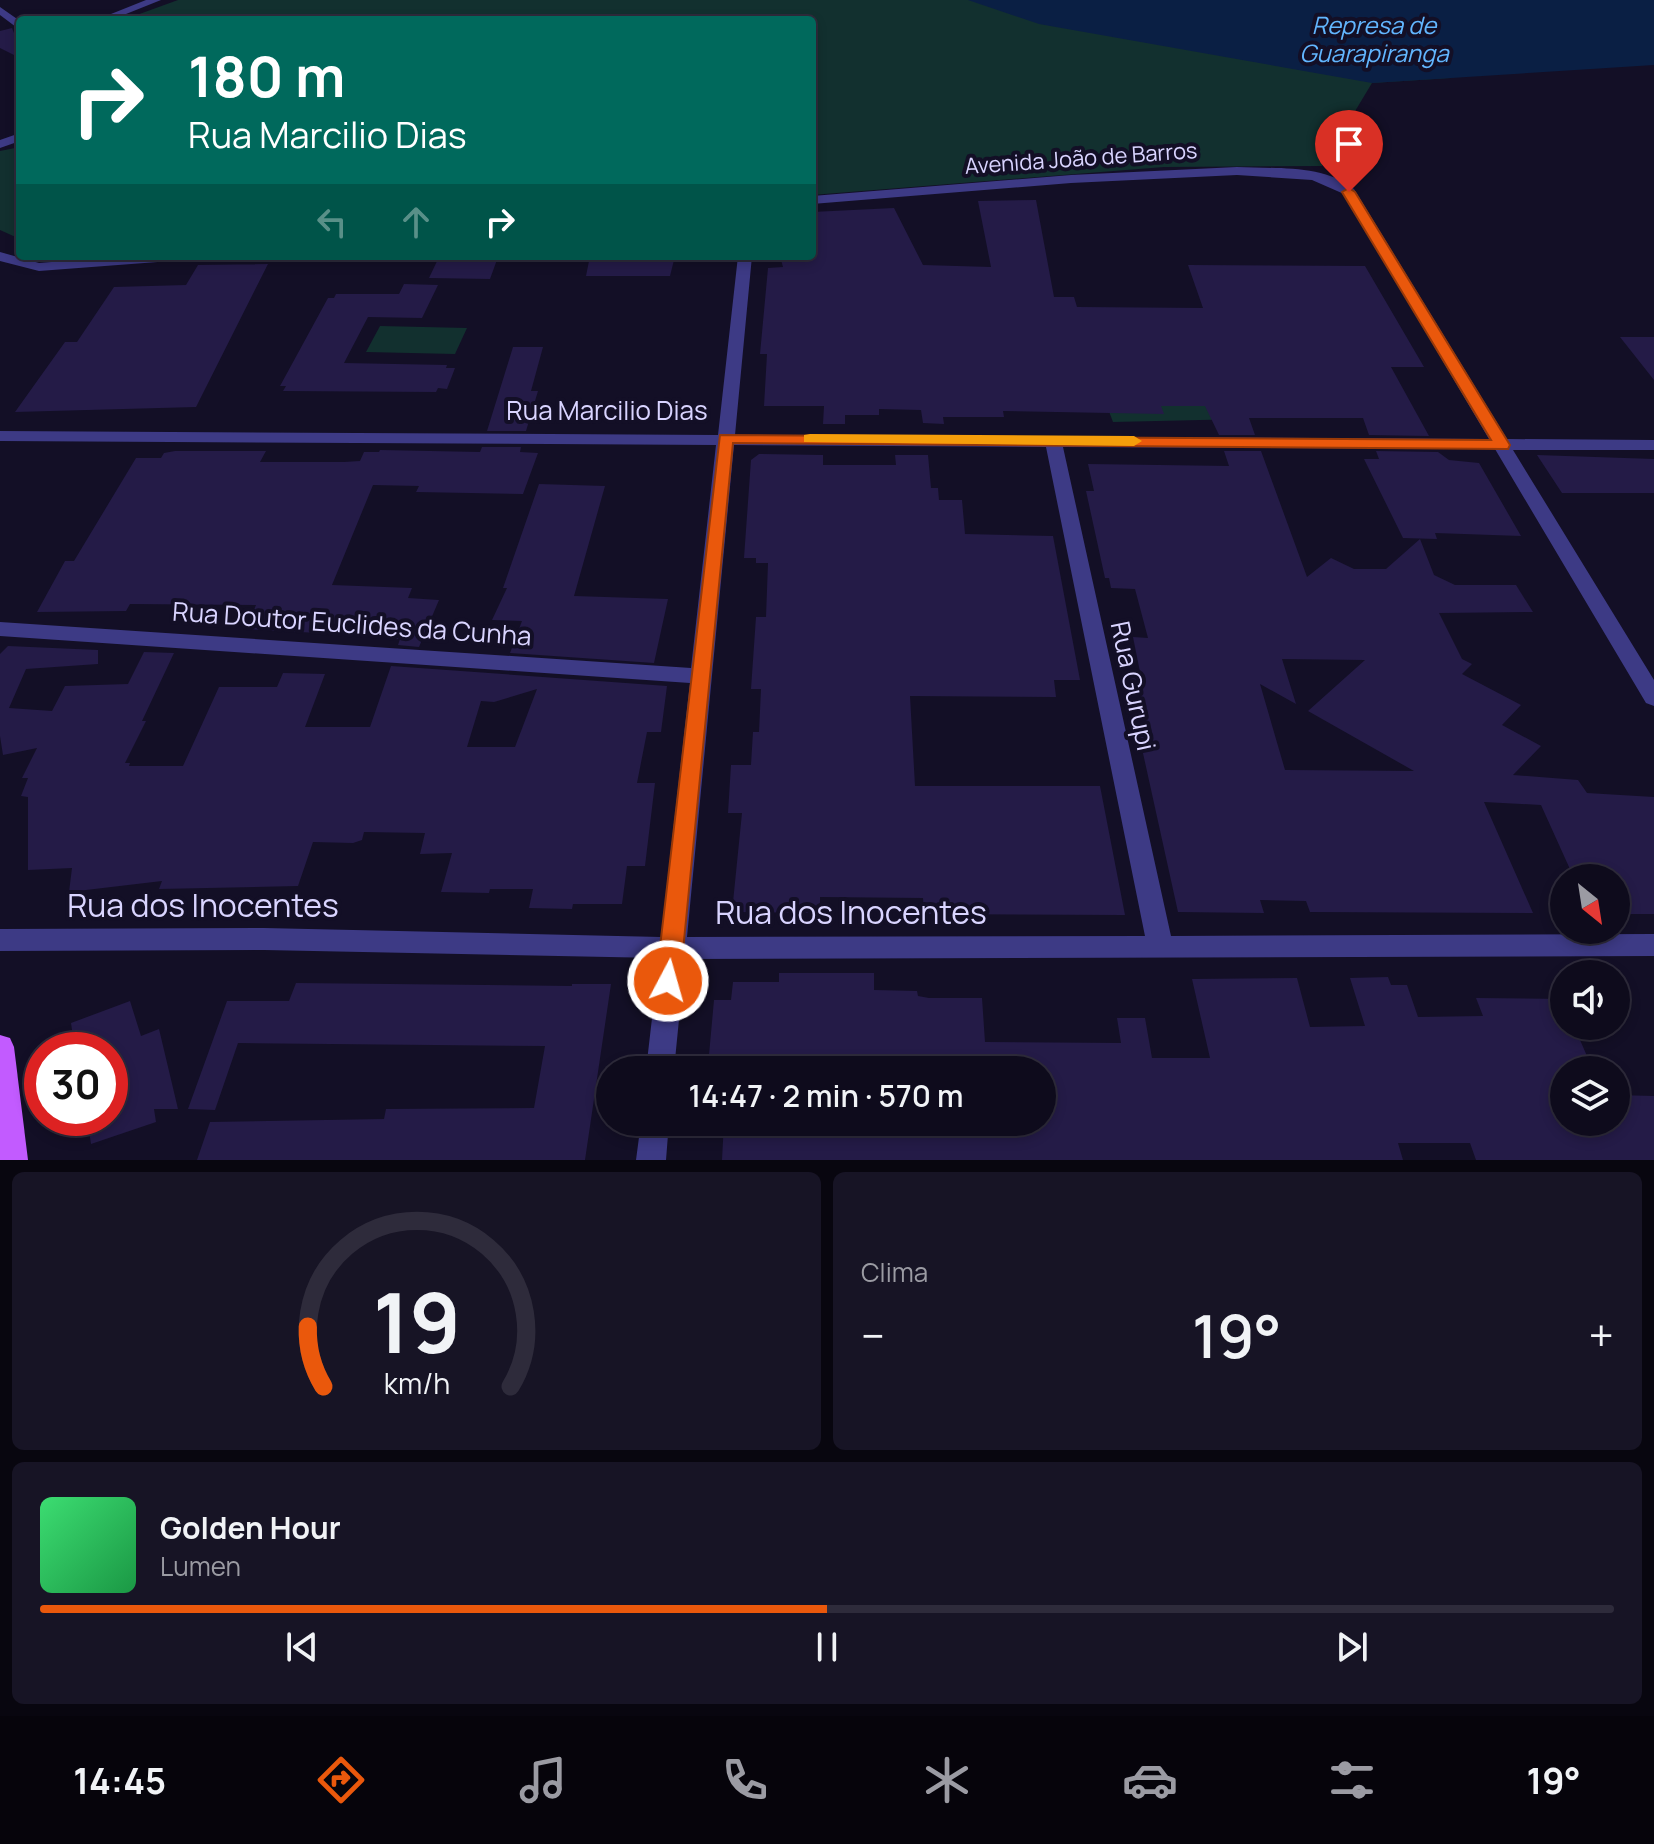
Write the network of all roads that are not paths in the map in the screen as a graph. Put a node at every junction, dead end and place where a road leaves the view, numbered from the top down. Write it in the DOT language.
graph roads {
  1 [pos="156,0"];
  2 [pos="0,10"];
  3 [pos="112,16"];
  4 [pos="16,24"];
  5 [pos="816,200"];
  6 [pos="0,256"];
  7 [pos="131,260"];
  8 [pos="745,260"];
  9 [pos="0,436"];
  10 [pos="725,438"];
  11 [pos="1053,440"];
  12 [pos="1502,445"];
  13 [pos="1654,445"];
  14 [pos="0,629"];
  15 [pos="701,676"];
  16 [pos="1654,698"];
  17 [pos="0,940"];
  18 [pos="1160,944"];
  19 [pos="1654,945"];
  20 [pos="671,948"];
  21 [pos="0,1047"];
  22 [pos="661,1056"];
  23 [pos="654,1136"];
  24 [pos="13,1160"];
  25 [pos="651,1160"];
  1 -- 3 [label="street"];
  2 -- 4 [label="street"];
  5 -- 12 [label="street, Avenida João de Barros"];
  6 -- 7 [label="street"];
  8 -- 10 [label="street"];
  9 -- 10 [label="street, Rua Marcilio Dias"];
  10 -- 11 [label="street, Rua Marcilio Dias"];
  10 -- 15 [label="street"];
  11 -- 12 [label="street, Rua Marcilio Dias"];
  11 -- 18 [label="street, Rua Gurupi"];
  12 -- 13 [label="street, Rua Marcilio Dias"];
  12 -- 16 [label="street"];
  14 -- 15 [label="street, Rua Doutor Euclides da Cunha"];
  15 -- 20 [label="street"];
  17 -- 20 [label="street, Rua dos Inocentes"];
  18 -- 19 [label="street, Rua dos Inocentes"];
  18 -- 20 [label="street, Rua dos Inocentes"];
  20 -- 22 [label="street"];
  21 -- 24 [label="main road"];
  23 -- 25 [label="street"];
}
